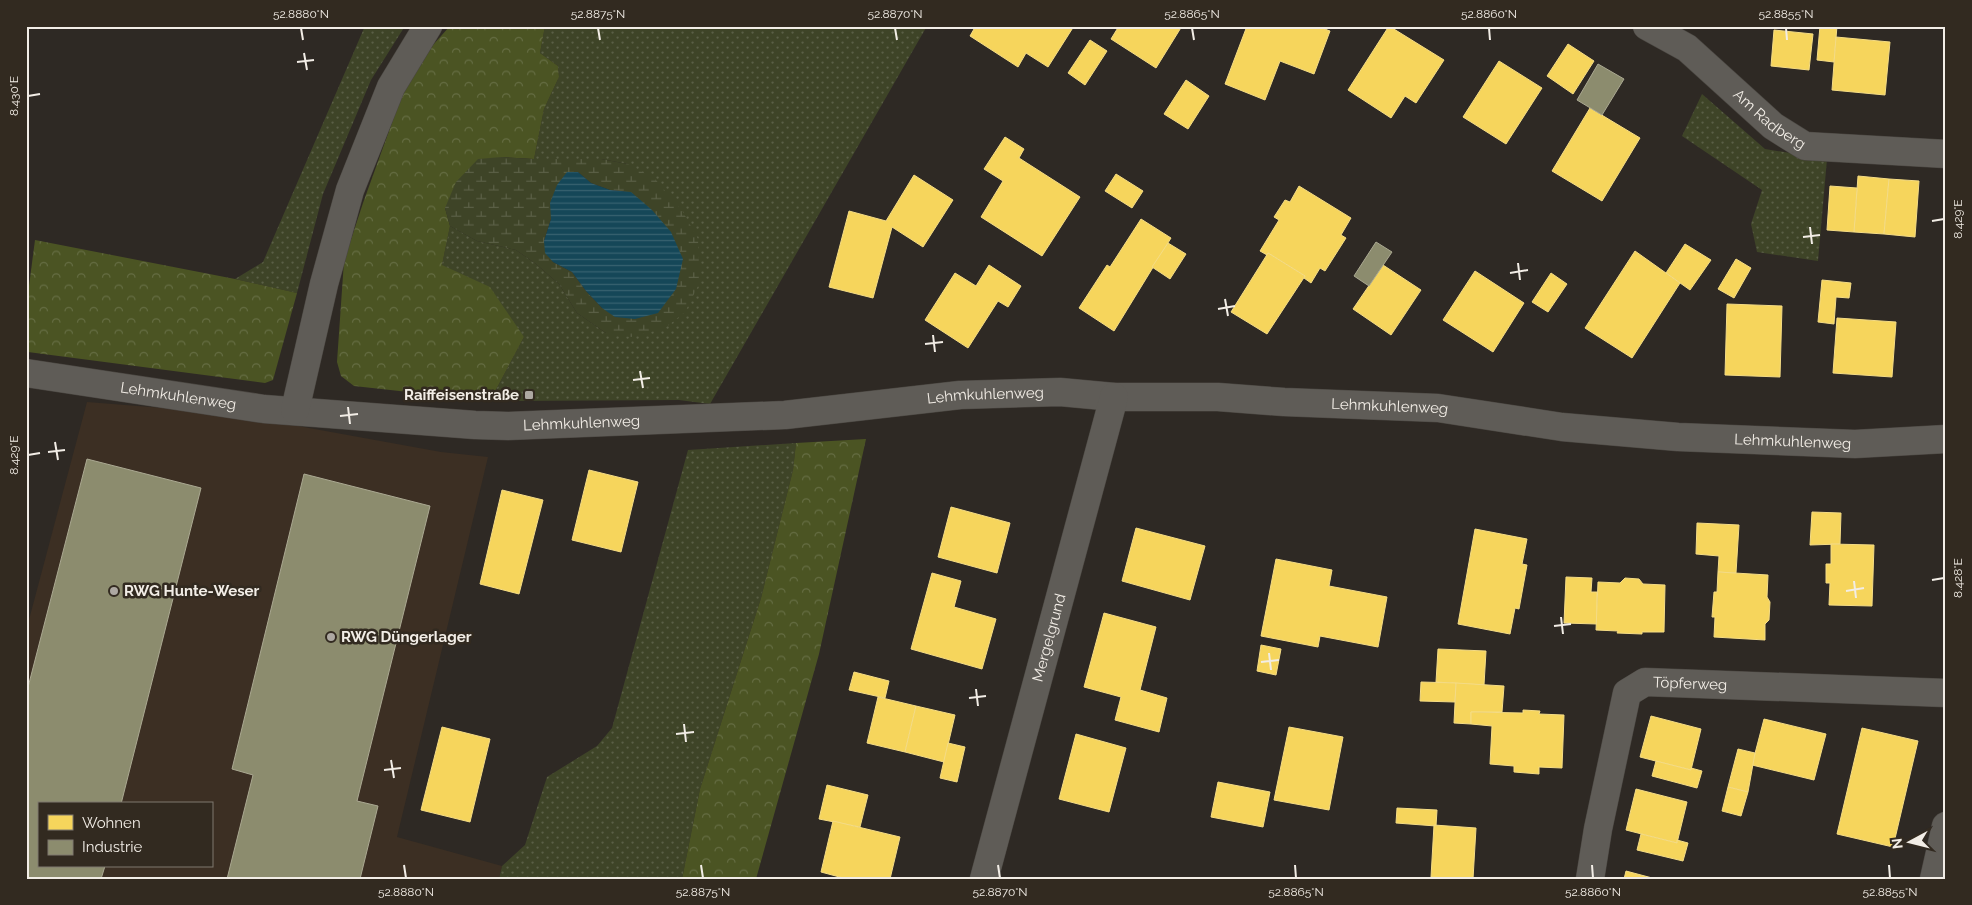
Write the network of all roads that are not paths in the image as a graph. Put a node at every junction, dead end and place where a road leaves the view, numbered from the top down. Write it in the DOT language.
graph roads {
  1 [pos="428,26"];
  2 [pos="1647,26"];
  3 [pos="1946,154"];
  4 [pos="26,373"];
  5 [pos="1114,397"];
  6 [pos="295,410"];
  7 [pos="1946,438"];
  8 [pos="1946,693"];
  9 [pos="1946,826"];
  10 [pos="984,879"];
  11 [pos="1590,879"];
  12 [pos="1934,879"];
  1 -- 6 [label="street"];
  2 -- 3 [label="street, Am Radberg"];
  4 -- 6 [label="street, Lehmkuhlenweg"];
  5 -- 6 [label="street, Lehmkuhlenweg"];
  5 -- 7 [label="street, Lehmkuhlenweg"];
  5 -- 10 [label="street, Mergelgrund"];
  8 -- 11 [label="street, Töpferweg"];
  9 -- 12 [label="street"];
}
